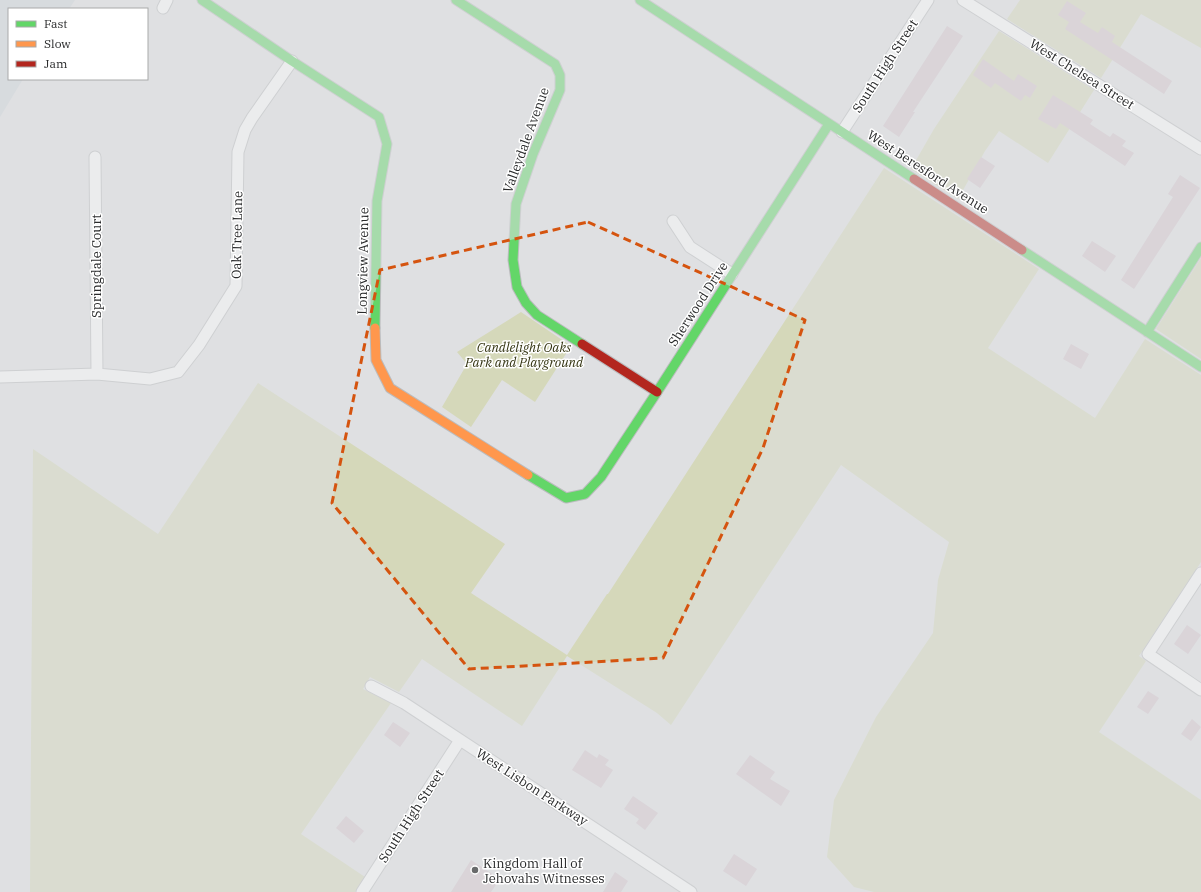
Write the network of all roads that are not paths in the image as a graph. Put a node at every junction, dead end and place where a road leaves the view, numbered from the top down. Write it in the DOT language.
graph roads {
  1 [pos="202,0"];
  2 [pos="456,0"];
  3 [pos="640,0"];
  4 [pos="928,0"];
  5 [pos="964,0"];
  6 [pos="292,61"];
  7 [pos="829,124"];
  8 [pos="842,132"];
  9 [pos="1201,149"];
  10 [pos="96,158"];
  11 [pos="673,221"];
  12 [pos="1201,247"];
  13 [pos="732,274"];
  14 [pos="1147,332"];
  15 [pos="1201,367"];
  16 [pos="97,374"];
  17 [pos="0,377"];
  18 [pos="657,392"];
  19 [pos="585,494"];
  20 [pos="1201,573"];
  21 [pos="372,686"];
  22 [pos="1201,690"];
  23 [pos="460,740"];
  24 [pos="364,892"];
  25 [pos="691,892"];
  1 -- 6 [label="street, Longview Avenue"];
  2 -- 18 [label="street, Valleydale Avenue"];
  3 -- 7 [label="street, West Beresford Avenue"];
  4 -- 8 [label="street, South High Street"];
  5 -- 9 [label="street, West Chelsea Street"];
  6 -- 16 [label="street, Oak Tree Lane"];
  6 -- 19 [label="street, Longview Avenue"];
  7 -- 8 [label="street, West Beresford Avenue"];
  7 -- 13 [label="street, Sherwood Drive"];
  8 -- 14 [label="street, West Beresford Avenue"];
  10 -- 16 [label="street, Springdale Court"];
  11 -- 13 [label="street"];
  12 -- 14 [label="street"];
  13 -- 18 [label="street, Sherwood Drive"];
  14 -- 15 [label="street, West Beresford Avenue"];
  16 -- 17 [label="street, Oak Tree Lane"];
  18 -- 19 [label="street, Sherwood Drive"];
  20 -- 22 [label="street"];
  21 -- 23 [label="street, West Lisbon Parkway"];
  23 -- 24 [label="street, South High Street"];
  23 -- 25 [label="street, West Lisbon Parkway"];
}
